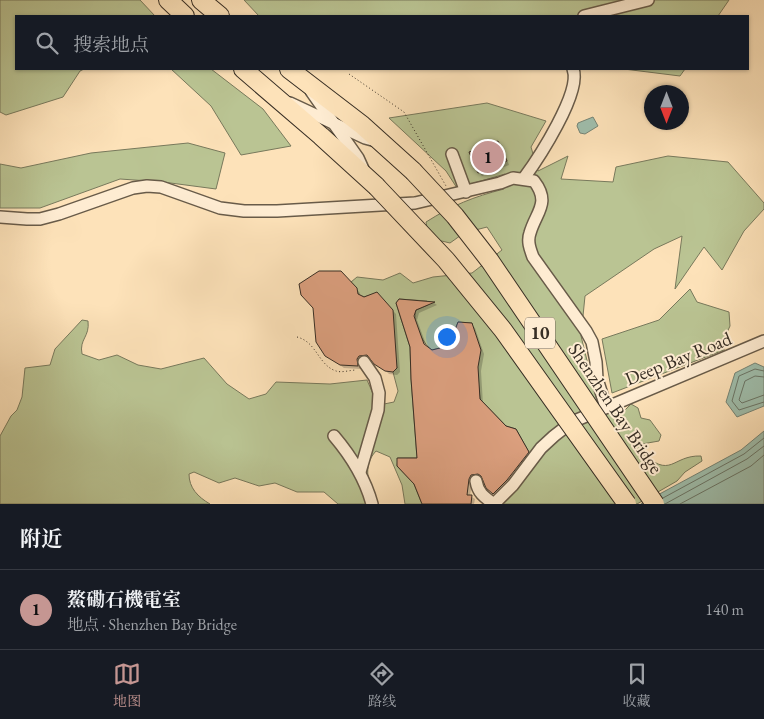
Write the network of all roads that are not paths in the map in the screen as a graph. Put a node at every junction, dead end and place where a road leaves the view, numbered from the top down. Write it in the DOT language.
graph roads {
  1 [pos="168,0"];
  2 [pos="648,0"];
  3 [pos="183,15"];
  4 [pos="588,15"];
  5 [pos="244,70"];
  6 [pos="573,70"];
  7 [pos="295,73"];
  8 [pos="277,97"];
  9 [pos="332,123"];
  10 [pos="382,142"];
  11 [pos="452,154"];
  12 [pos="524,178"];
  13 [pos="373,184"];
  14 [pos="466,192"];
  15 [pos="0,217"];
  16 [pos="764,342"];
  17 [pos="367,366"];
  18 [pos="606,407"];
  19 [pos="334,436"];
  20 [pos="360,472"];
  21 [pos="476,481"];
  22 [pos="372,504"];
  23 [pos="494,504"];
  24 [pos="627,504"];
  25 [pos="655,504"];
  1 -- 3 [label="highway"];
  2 -- 4 [label="street"];
  5 -- 8 [label="highway, 10"];
  6 -- 12 [label="street"];
  7 -- 9 [label="street"];
  7 -- 10 [label="highway, 10"];
  8 -- 9 [label="street"];
  8 -- 13 [label="highway, 10"];
  9 -- 10 [label="street"];
  9 -- 13 [label="street"];
  10 -- 25 [label="highway, Shenzhen Bay Bridge / 10, bridge"];
  11 -- 14 [label="street"];
  12 -- 14 [label="street"];
  12 -- 18 [label="street"];
  13 -- 24 [label="highway, 10, bridge"];
  14 -- 15 [label="street"];
  16 -- 18 [label="street, Deep Bay Road"];
  17 -- 20 [label="street"];
  18 -- 23 [label="street, Deep Bay Road"];
  19 -- 20 [label="street"];
  20 -- 22 [label="street"];
  21 -- 23 [label="street"];
}
